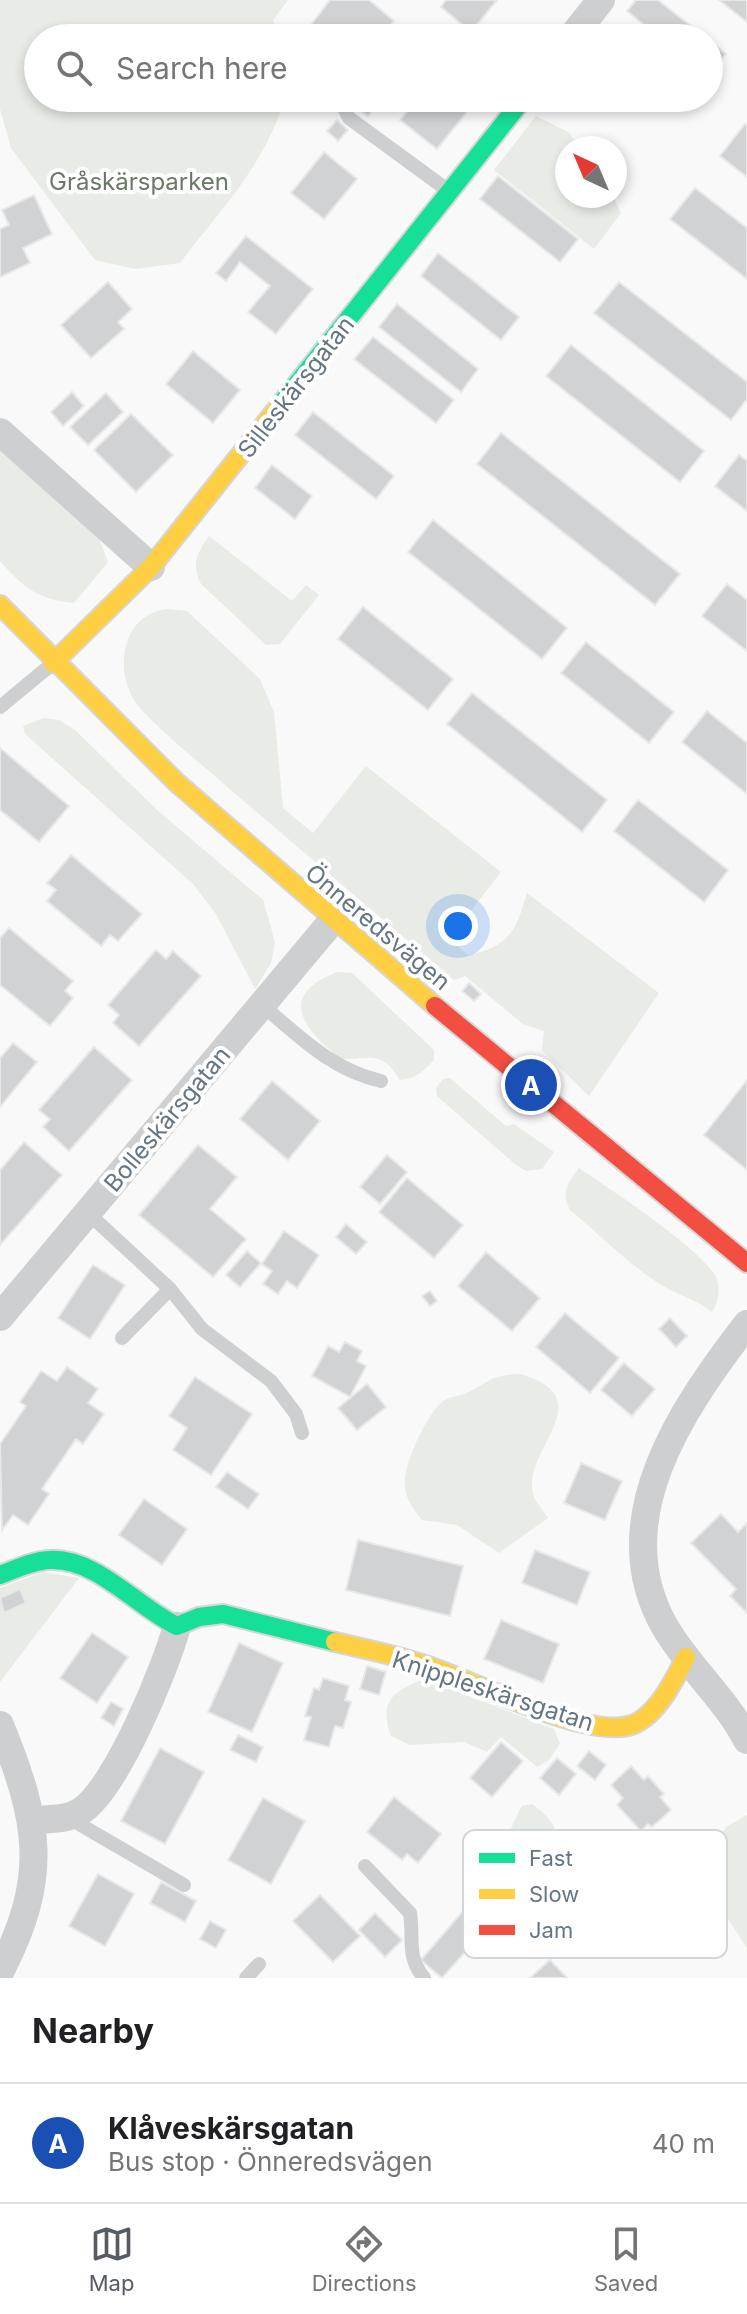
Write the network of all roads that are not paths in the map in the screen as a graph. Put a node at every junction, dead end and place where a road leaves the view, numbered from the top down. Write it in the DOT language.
graph roads {
  1 [pos="601,0"];
  2 [pos="582,24"];
  3 [pos="346,112"];
  4 [pos="513,112"];
  5 [pos="450,192"];
  6 [pos="0,432"];
  7 [pos="151,567"];
  8 [pos="0,605"];
  9 [pos="53,663"];
  10 [pos="0,707"];
  11 [pos="333,920"];
  12 [pos="262,1005"];
  13 [pos="381,1081"];
  14 [pos="88,1213"];
  15 [pos="747,1263"];
  16 [pos="170,1289"];
  17 [pos="0,1317"];
  18 [pos="747,1324"];
  19 [pos="122,1338"];
  20 [pos="302,1433"];
  21 [pos="0,1575"];
  22 [pos="177,1626"];
  23 [pos="686,1657"];
  24 [pos="0,1725"];
  25 [pos="747,1740"];
  26 [pos="67,1817"];
  27 [pos="33,1820"];
  28 [pos="365,1866"];
  29 [pos="184,1885"];
  30 [pos="259,1964"];
  31 [pos="0,1972"];
  32 [pos="246,1978"];
  33 [pos="424,1978"];
  1 -- 2 [label="street"];
  3 -- 5 [label="lane"];
  4 -- 5 [label="street, Silleskärsgatan"];
  5 -- 7 [label="street, Silleskärsgatan"];
  6 -- 7 [label="street"];
  7 -- 9 [label="street, Silleskärsgatan"];
  8 -- 9 [label="street, Önneredsvägen"];
  9 -- 10 [label="lane"];
  9 -- 11 [label="street, Önneredsvägen"];
  11 -- 12 [label="street, Bolleskärsgatan"];
  11 -- 15 [label="street, Önneredsvägen"];
  12 -- 13 [label="lane"];
  12 -- 14 [label="street, Bolleskärsgatan"];
  14 -- 16 [label="lane"];
  14 -- 17 [label="street, Bolleskärsgatan"];
  16 -- 19 [label="lane"];
  16 -- 20 [label="lane"];
  18 -- 23 [label="street"];
  21 -- 22 [label="street"];
  22 -- 23 [label="street, Knippleskärsgatan"];
  22 -- 26 [label="street"];
  23 -- 25 [label="street"];
  24 -- 27 [label="street"];
  26 -- 27 [label="street"];
  26 -- 29 [label="lane"];
  27 -- 31 [label="street"];
  28 -- 33 [label="lane"];
  30 -- 32 [label="lane"];
}
